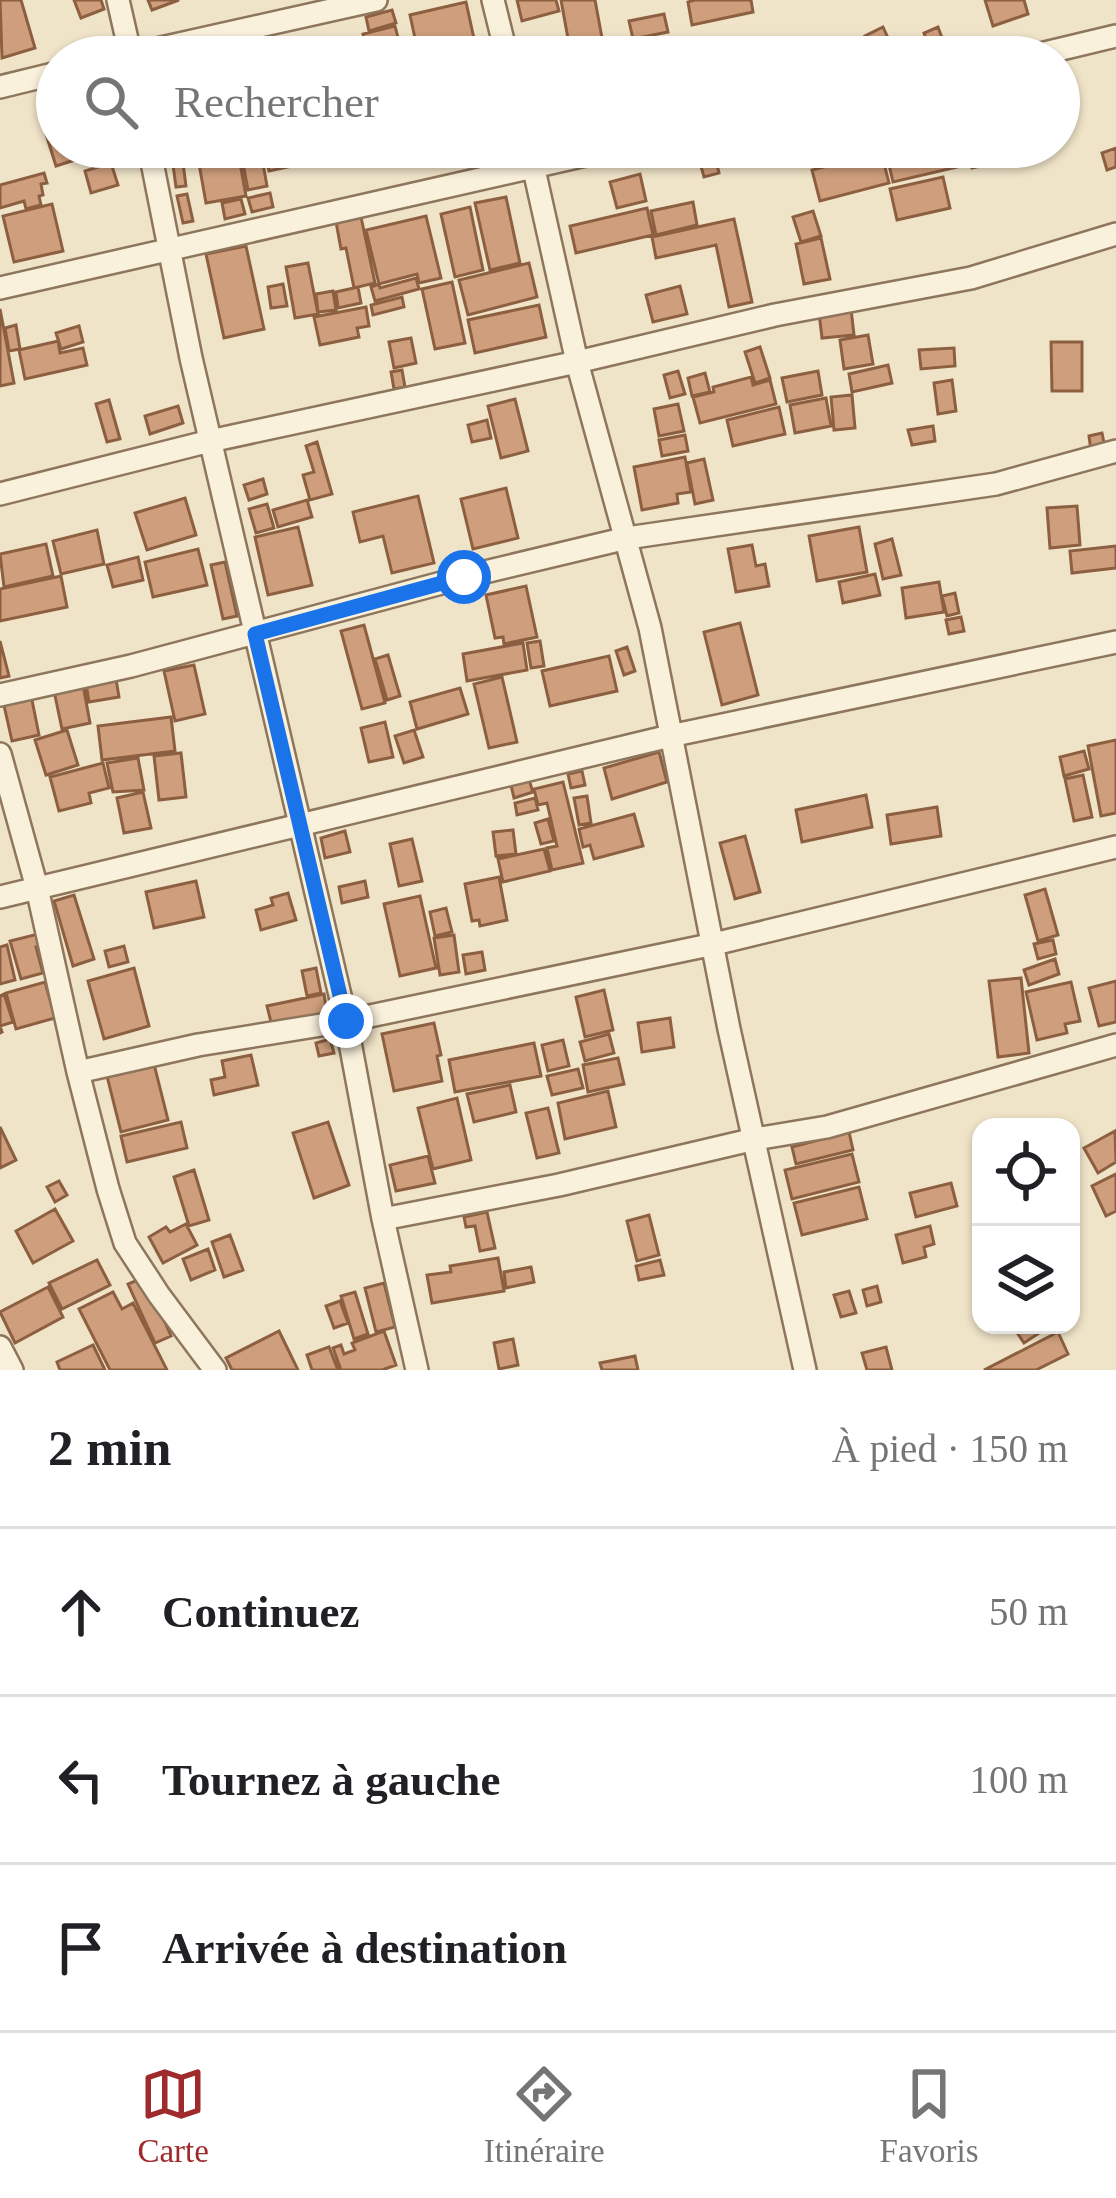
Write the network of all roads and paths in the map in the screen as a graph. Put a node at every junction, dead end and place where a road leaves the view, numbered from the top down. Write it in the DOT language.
graph roads {
  1 [pos="118,0"];
  2 [pos="376,0"];
  3 [pos="493,0"];
  4 [pos="124,36"];
  5 [pos="217,36"];
  6 [pos="502,36"];
  7 [pos="1116,36"];
  8 [pos="1080,45"];
  9 [pos="36,78"];
  10 [pos="0,87"];
  11 [pos="153,168"];
  12 [pos="485,168"];
  13 [pos="534,168"];
  14 [pos="1116,234"];
  15 [pos="170,251"];
  16 [pos="0,288"];
  17 [pos="577,362"];
  18 [pos="210,441"];
  19 [pos="1116,452"];
  20 [pos="0,494"];
  21 [pos="627,538"];
  22 [pos="255,634"];
  23 [pos="1116,642"];
  24 [pos="0,695"];
  25 [pos="670,736"];
  26 [pos="0,754"];
  27 [pos="300,824"];
  28 [pos="1116,848"];
  29 [pos="38,887"];
  30 [pos="0,897"];
  31 [pos="714,944"];
  32 [pos="346,1021"];
  33 [pos="1116,1045"];
  34 [pos="78,1072"];
  35 [pos="755,1139"];
  36 [pos="383,1219"];
  37 [pos="0,1347"];
  38 [pos="12,1370"];
  39 [pos="215,1370"];
  40 [pos="417,1370"];
  41 [pos="805,1370"];
  1 -- 4 [label="street"];
  2 -- 5 [label="street"];
  3 -- 6 [label="street"];
  7 -- 8 [label="street"];
  9 -- 10 [label="street"];
  11 -- 15 [label="street"];
  12 -- 15 [label="street"];
  13 -- 17 [label="street"];
  14 -- 17 [label="street"];
  15 -- 16 [label="street"];
  15 -- 18 [label="street"];
  17 -- 18 [label="street"];
  17 -- 21 [label="street"];
  18 -- 20 [label="street"];
  18 -- 22 [label="street"];
  19 -- 21 [label="street"];
  21 -- 22 [label="street"];
  21 -- 25 [label="street"];
  22 -- 24 [label="street"];
  22 -- 27 [label="street"];
  23 -- 25 [label="street"];
  25 -- 27 [label="street"];
  25 -- 31 [label="street"];
  26 -- 29 [label="street"];
  27 -- 29 [label="street"];
  27 -- 32 [label="street"];
  28 -- 31 [label="street"];
  29 -- 30 [label="street"];
  29 -- 34 [label="street"];
  31 -- 32 [label="street"];
  31 -- 35 [label="street"];
  32 -- 34 [label="street"];
  32 -- 36 [label="street"];
  33 -- 35 [label="street"];
  34 -- 39 [label="street"];
  35 -- 36 [label="street"];
  35 -- 41 [label="street"];
  36 -- 40 [label="street"];
  37 -- 38 [label="street"];
}
